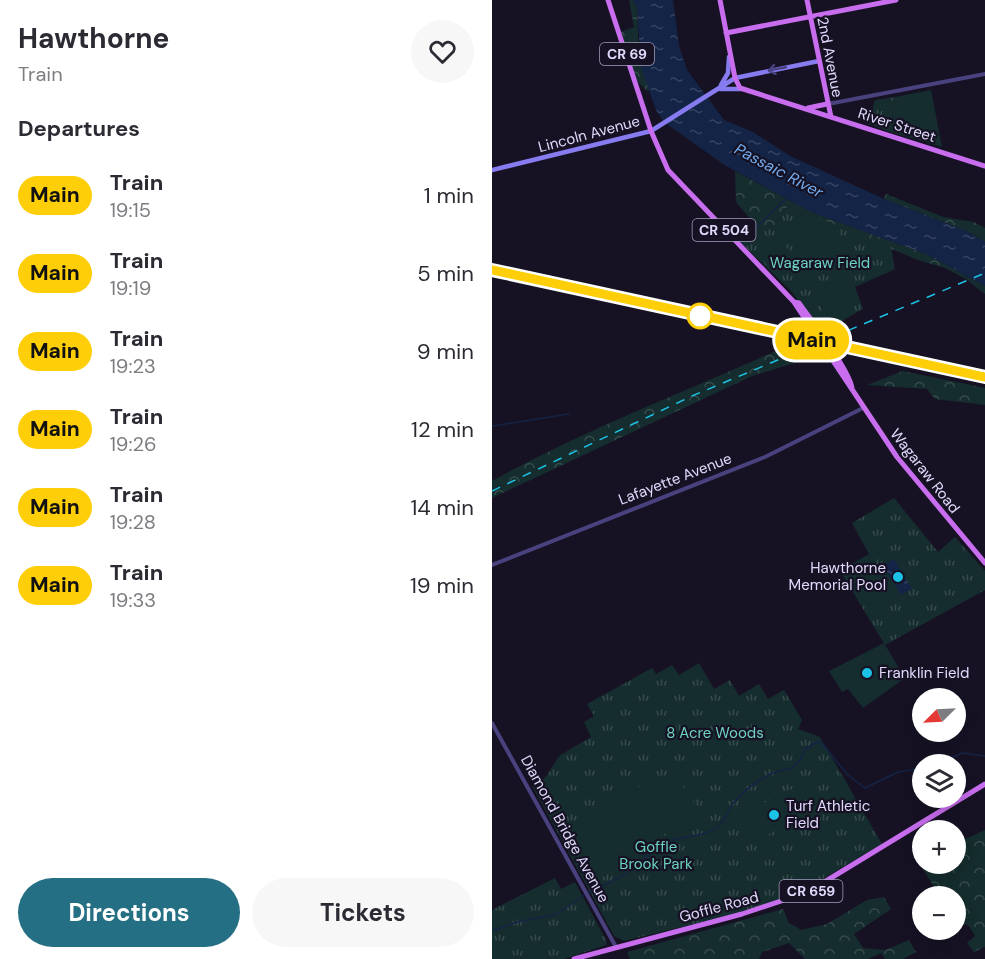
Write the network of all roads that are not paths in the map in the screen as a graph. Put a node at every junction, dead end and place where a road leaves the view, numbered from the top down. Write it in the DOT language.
graph roads {
  1 [pos="608,0"];
  2 [pos="720,0"];
  3 [pos="807,0"];
  4 [pos="896,0"];
  5 [pos="810,16"];
  6 [pos="726,33"];
  7 [pos="729,47"];
  8 [pos="819,61"];
  9 [pos="985,74"];
  10 [pos="735,78"];
  11 [pos="717,89"];
  12 [pos="742,89"];
  13 [pos="827,104"];
  14 [pos="801,108"];
  15 [pos="833,118"];
  16 [pos="651,131"];
  17 [pos="985,166"];
  18 [pos="492,170"];
  19 [pos="863,408"];
  20 [pos="985,563"];
  21 [pos="492,565"];
  22 [pos="492,723"];
  23 [pos="985,784"];
  24 [pos="616,946"];
  25 [pos="574,959"];
  1 -- 16 [label="main road, Wagaraw Road / CR 69"];
  2 -- 6 [label="main road"];
  3 -- 5 [label="main road, 2nd Avenue"];
  4 -- 5 [label="main road"];
  5 -- 6 [label="main road"];
  5 -- 8 [label="main road, 2nd Avenue"];
  6 -- 7 [label="main road"];
  7 -- 10 [label="main road"];
  7 -- 11 [label="main road"];
  8 -- 10 [label="main road, Lincoln Avenue, one-way"];
  8 -- 13 [label="main road, 2nd Avenue"];
  9 -- 13 [label="street"];
  10 -- 11 [label="main road, Lincoln Avenue"];
  10 -- 12 [label="main road"];
  11 -- 12 [label="main road, River Street"];
  11 -- 16 [label="main road, Lincoln Avenue"];
  12 -- 14 [label="main road, River Street"];
  13 -- 14 [label="main road, River Street"];
  13 -- 15 [label="main road, 2nd Avenue"];
  14 -- 15 [label="main road, River Street"];
  15 -- 17 [label="main road, River Street"];
  16 -- 18 [label="main road, Lincoln Avenue"];
  16 -- 19 [label="main road, Wagaraw Road / CR 504"];
  19 -- 20 [label="main road, Wagaraw Road / CR 504"];
  19 -- 21 [label="street, Lafayette Avenue"];
  22 -- 24 [label="street, Diamond Bridge Avenue"];
  23 -- 24 [label="main road, Goffle Road / CR 659"];
  24 -- 25 [label="main road, Goffle Road / CR 659"];
}
